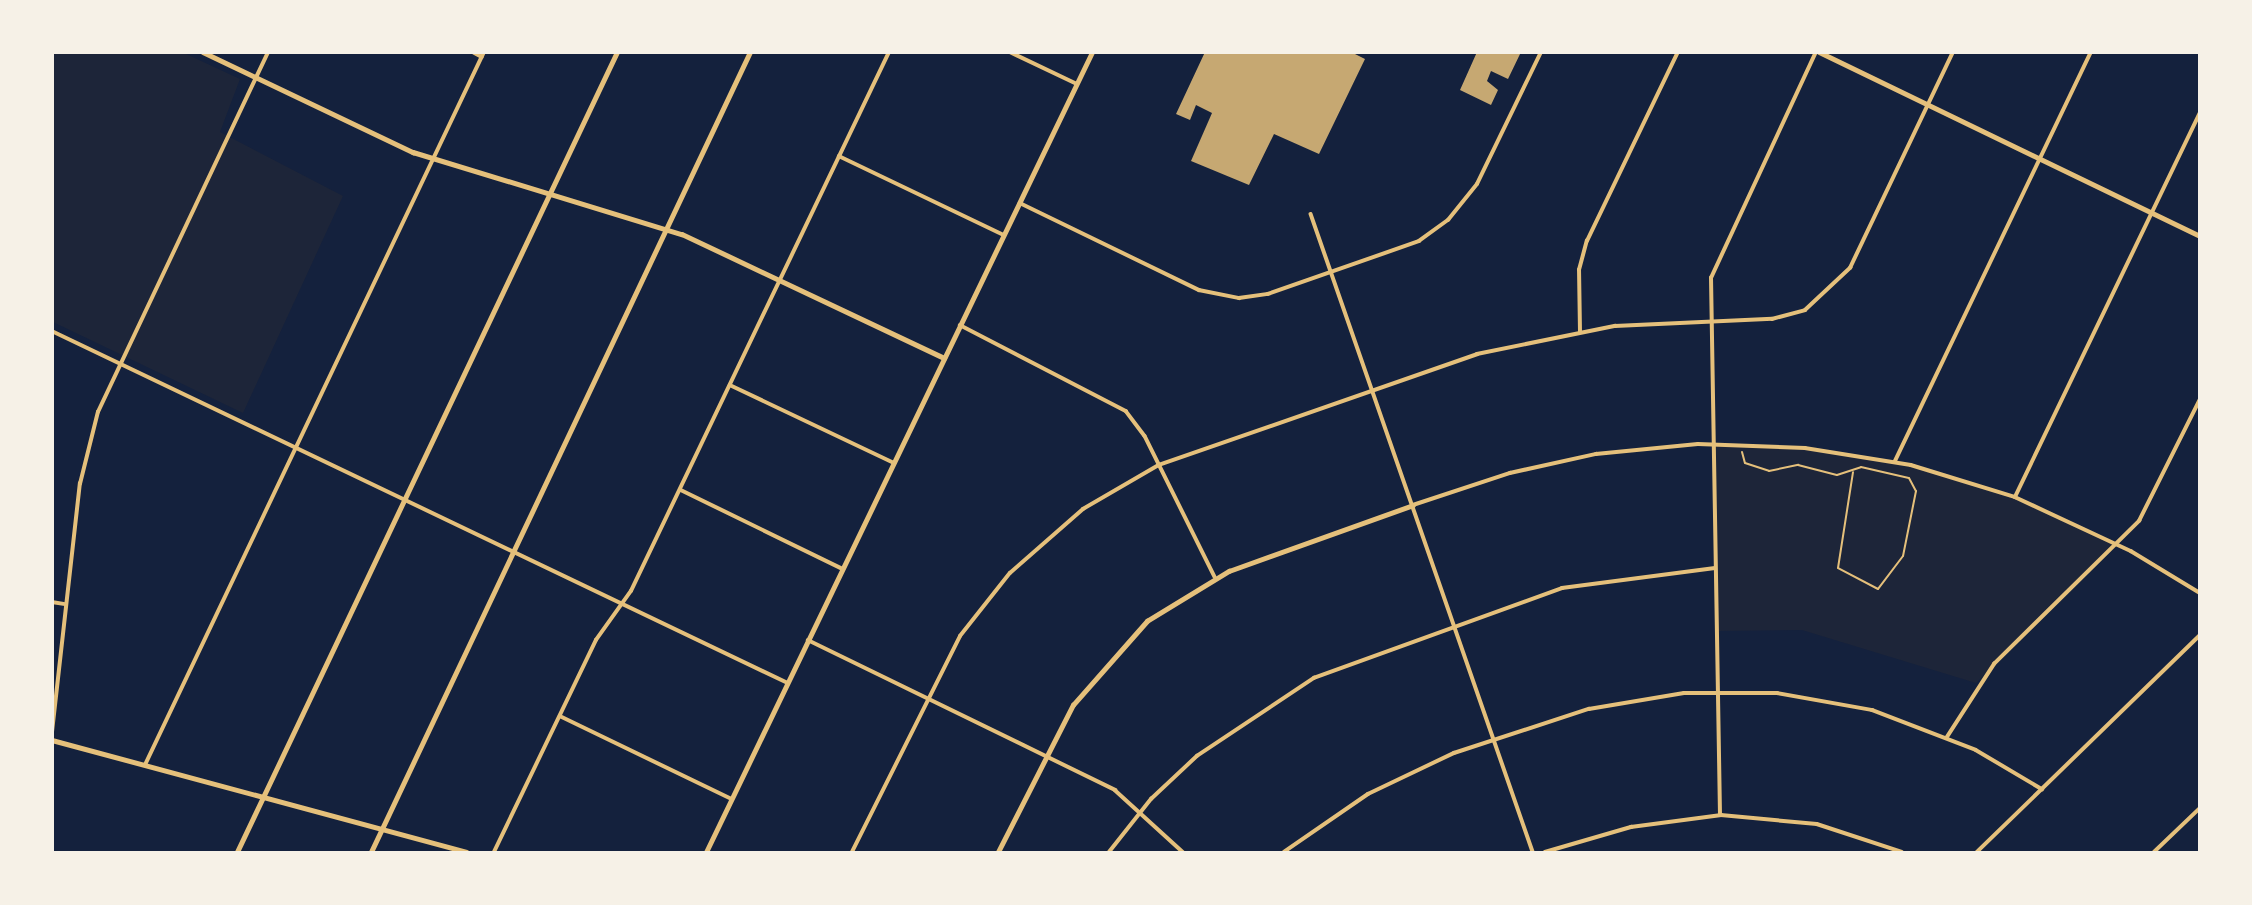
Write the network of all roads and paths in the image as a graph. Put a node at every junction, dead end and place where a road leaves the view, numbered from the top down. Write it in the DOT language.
graph roads {
  1 [pos="203,52"];
  2 [pos="268,52"];
  3 [pos="473,52"];
  4 [pos="617,52"];
  5 [pos="750,52"];
  6 [pos="888,52"];
  7 [pos="1010,52"];
  8 [pos="1092,52"];
  9 [pos="1541,52"];
  10 [pos="1678,52"];
  11 [pos="1818,52"];
  12 [pos="1953,52"];
  13 [pos="2091,52"];
  14 [pos="483,55"];
  15 [pos="256,77"];
  16 [pos="1077,84"];
  17 [pos="1928,106"];
  18 [pos="2200,113"];
  19 [pos="839,156"];
  20 [pos="433,159"];
  21 [pos="2040,159"];
  22 [pos="550,194"];
  23 [pos="1019,203"];
  24 [pos="2152,213"];
  25 [pos="1311,214"];
  26 [pos="665,228"];
  27 [pos="1004,235"];
  28 [pos="2200,236"];
  29 [pos="1332,272"];
  30 [pos="780,281"];
  31 [pos="1712,320"];
  32 [pos="960,325"];
  33 [pos="52,331"];
  34 [pos="1580,332"];
  35 [pos="944,358"];
  36 [pos="119,362"];
  37 [pos="730,385"];
  38 [pos="1373,389"];
  39 [pos="2200,399"];
  40 [pos="1713,444"];
  41 [pos="1742,444"];
  42 [pos="297,448"];
  43 [pos="1894,462"];
  44 [pos="894,463"];
  45 [pos="1159,465"];
  46 [pos="1853,472"];
  47 [pos="680,490"];
  48 [pos="2015,497"];
  49 [pos="404,501"];
  50 [pos="1413,505"];
  51 [pos="2116,544"];
  52 [pos="513,553"];
  53 [pos="1715,568"];
  54 [pos="843,569"];
  55 [pos="1214,577"];
  56 [pos="2200,593"];
  57 [pos="52,602"];
  58 [pos="65,604"];
  59 [pos="622,605"];
  60 [pos="1452,624"];
  61 [pos="2200,635"];
  62 [pos="808,640"];
  63 [pos="788,682"];
  64 [pos="1718,691"];
  65 [pos="927,697"];
  66 [pos="560,716"];
  67 [pos="52,732"];
  68 [pos="1947,737"];
  69 [pos="52,740"];
  70 [pos="1495,740"];
  71 [pos="1046,754"];
  72 [pos="145,765"];
  73 [pos="2042,789"];
  74 [pos="263,797"];
  75 [pos="732,799"];
  76 [pos="2200,808"];
  77 [pos="1140,811"];
  78 [pos="1720,815"];
  79 [pos="382,829"];
  80 [pos="237,852"];
  81 [pos="371,852"];
  82 [pos="466,852"];
  83 [pos="494,852"];
  84 [pos="706,852"];
  85 [pos="852,852"];
  86 [pos="998,852"];
  87 [pos="1109,852"];
  88 [pos="1183,852"];
  89 [pos="1284,852"];
  90 [pos="1533,852"];
  91 [pos="1545,852"];
  92 [pos="1902,852"];
  93 [pos="1977,852"];
  94 [pos="2154,852"];
  1 -- 15 [label="street"];
  2 -- 15 [label="street"];
  3 -- 14 [label="street"];
  4 -- 22 [label="street"];
  5 -- 26 [label="street"];
  6 -- 19 [label="street"];
  7 -- 16 [label="street"];
  8 -- 16 [label="main road"];
  9 -- 29 [label="street"];
  10 -- 34 [label="street"];
  11 -- 17 [label="main road"];
  11 -- 31 [label="street"];
  12 -- 17 [label="street"];
  13 -- 21 [label="street"];
  14 -- 20 [label="street"];
  15 -- 20 [label="street"];
  15 -- 36 [label="street"];
  16 -- 23 [label="main road"];
  17 -- 21 [label="main road"];
  17 -- 31 [label="street"];
  18 -- 24 [label="street"];
  19 -- 27 [label="street"];
  19 -- 30 [label="street"];
  20 -- 22 [label="street"];
  20 -- 42 [label="street"];
  21 -- 24 [label="main road"];
  21 -- 43 [label="street"];
  22 -- 26 [label="street"];
  22 -- 49 [label="street"];
  23 -- 27 [label="main road"];
  23 -- 29 [label="street"];
  24 -- 28 [label="main road"];
  24 -- 48 [label="street"];
  25 -- 29 [label="street"];
  26 -- 30 [label="street"];
  26 -- 52 [label="street"];
  27 -- 32 [label="main road"];
  29 -- 38 [label="street"];
  30 -- 35 [label="street"];
  30 -- 37 [label="street"];
  31 -- 34 [label="street"];
  31 -- 40 [label="street"];
  32 -- 35 [label="main road"];
  32 -- 45 [label="street"];
  33 -- 36 [label="street"];
  34 -- 38 [label="street"];
  35 -- 44 [label="main road"];
  36 -- 42 [label="street"];
  36 -- 58 [label="street"];
  37 -- 44 [label="street"];
  37 -- 47 [label="street"];
  38 -- 45 [label="street"];
  38 -- 50 [label="street"];
  39 -- 51 [label="street"];
  40 -- 41 [label="street"];
  40 -- 50 [label="street"];
  40 -- 53 [label="street"];
  41 -- 43 [label="street"];
  41 -- 46 [label="path"];
  42 -- 49 [label="street"];
  42 -- 72 [label="street"];
  43 -- 48 [label="street"];
  44 -- 54 [label="main road"];
  45 -- 55 [label="street"];
  45 -- 65 [label="street"];
  46 -- 46 [label="path"];
  47 -- 54 [label="street"];
  47 -- 59 [label="street"];
  48 -- 51 [label="street"];
  49 -- 52 [label="street"];
  49 -- 74 [label="street"];
  50 -- 55 [label="street"];
  50 -- 60 [label="street"];
  51 -- 56 [label="street"];
  51 -- 68 [label="street"];
  52 -- 59 [label="street"];
  52 -- 79 [label="street"];
  53 -- 60 [label="street"];
  53 -- 64 [label="street"];
  54 -- 62 [label="main road"];
  55 -- 71 [label="street"];
  57 -- 58 [label="street"];
  58 -- 67 [label="street"];
  59 -- 63 [label="street"];
  59 -- 66 [label="street"];
  60 -- 70 [label="street"];
  60 -- 77 [label="street"];
  61 -- 73 [label="street"];
  62 -- 63 [label="main road"];
  62 -- 65 [label="street"];
  63 -- 75 [label="main road"];
  64 -- 68 [label="street"];
  64 -- 70 [label="street"];
  64 -- 78 [label="street"];
  65 -- 71 [label="street"];
  65 -- 85 [label="street"];
  66 -- 75 [label="street"];
  66 -- 83 [label="street"];
  68 -- 73 [label="street"];
  69 -- 72 [label="street"];
  70 -- 89 [label="street"];
  70 -- 90 [label="street"];
  71 -- 77 [label="street"];
  71 -- 86 [label="street"];
  72 -- 74 [label="street"];
  73 -- 93 [label="street"];
  74 -- 79 [label="street"];
  74 -- 80 [label="street"];
  75 -- 84 [label="main road"];
  76 -- 94 [label="street"];
  77 -- 87 [label="street"];
  77 -- 88 [label="street"];
  78 -- 91 [label="street"];
  78 -- 92 [label="street"];
  79 -- 81 [label="street"];
  79 -- 82 [label="street"];
}
